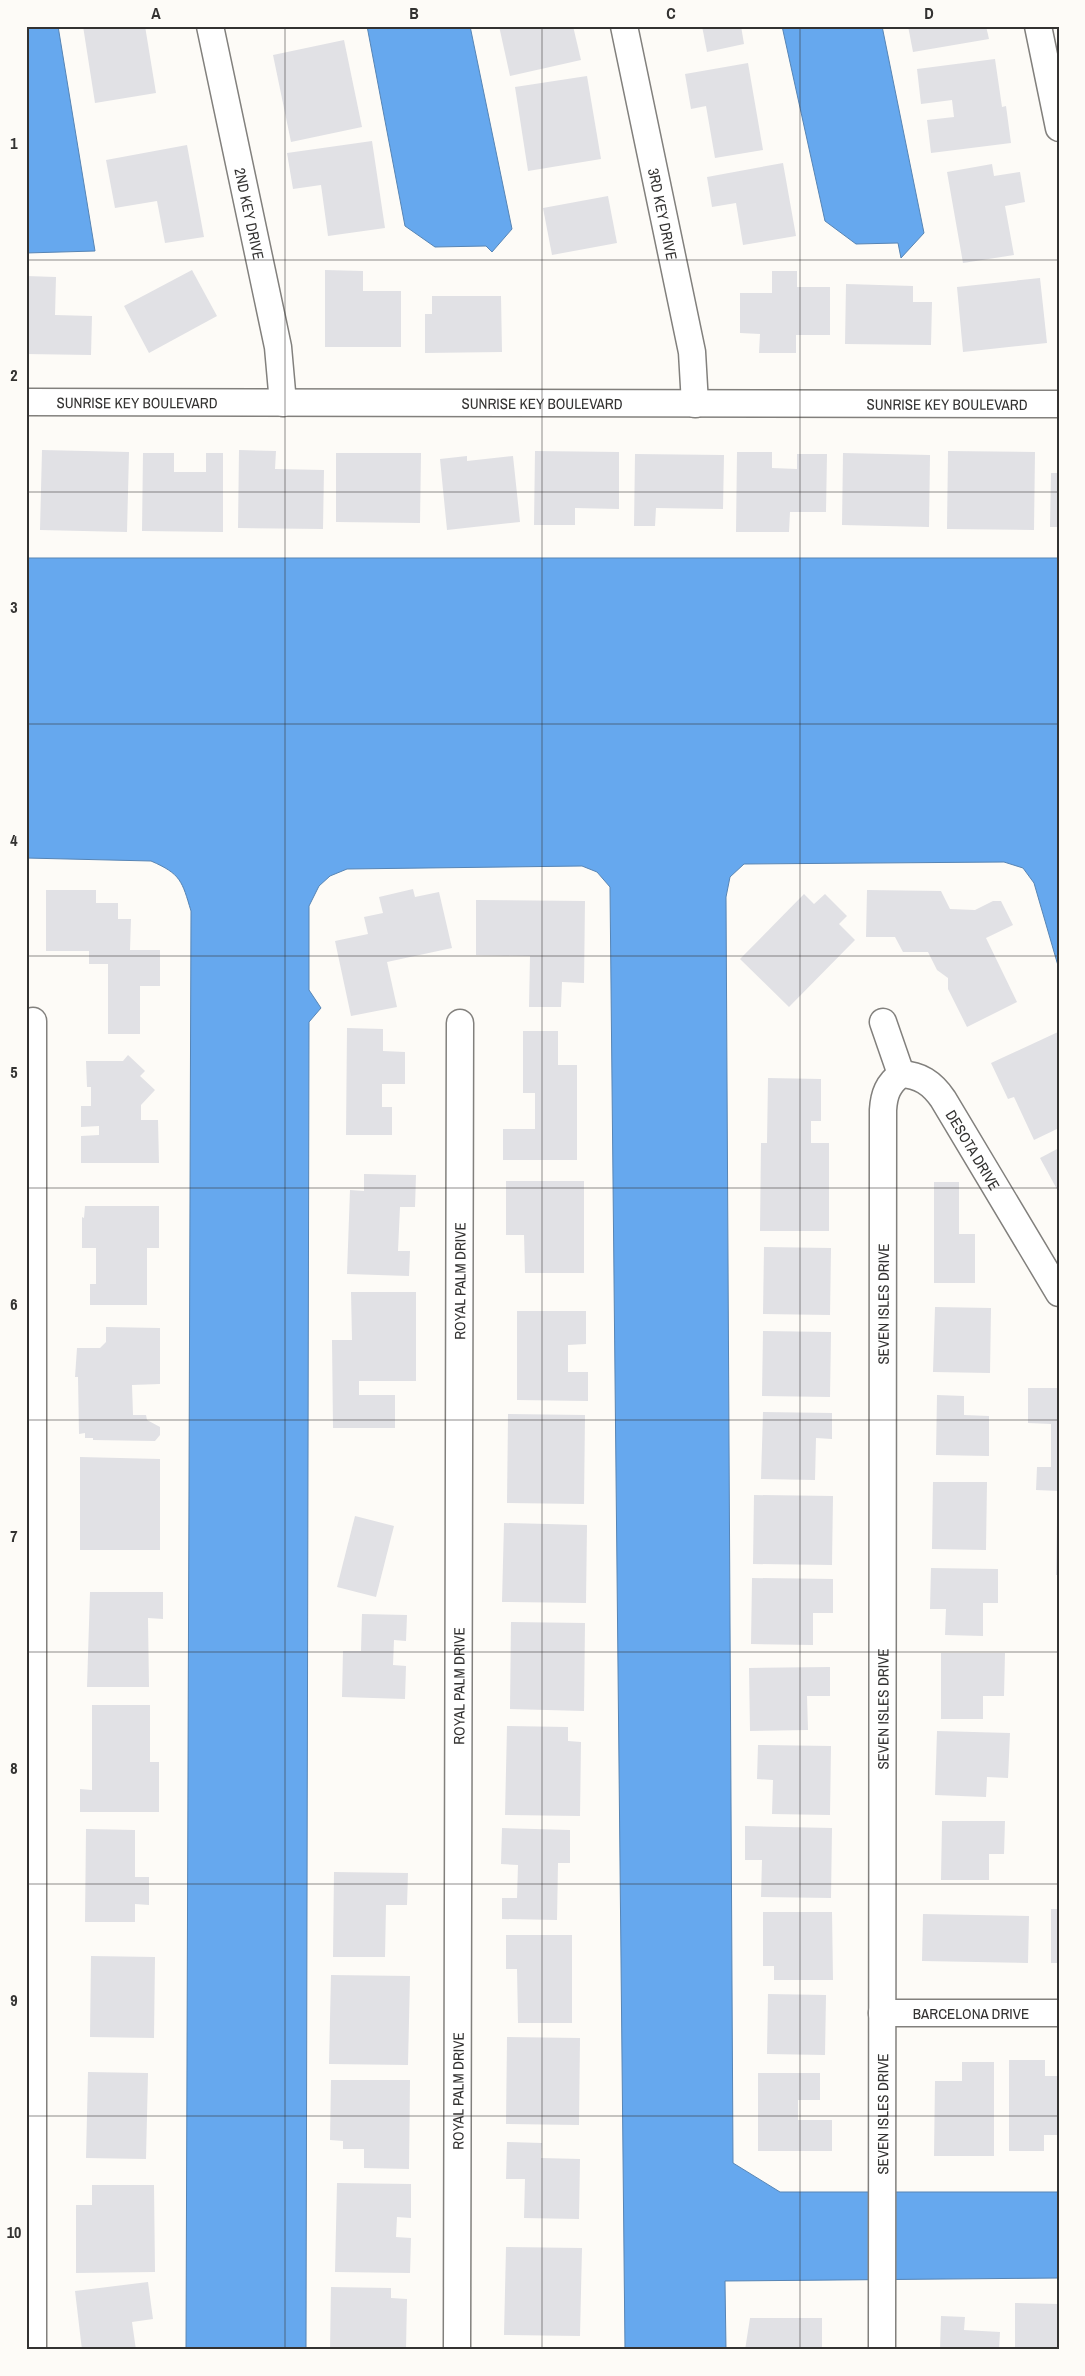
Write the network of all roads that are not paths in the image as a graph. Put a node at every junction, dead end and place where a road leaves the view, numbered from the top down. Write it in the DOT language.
graph roads {
  1 [pos="210,26"];
  2 [pos="624,26"];
  3 [pos="1038,26"];
  4 [pos="1059,128"];
  5 [pos="26,402"];
  6 [pos="283,403"];
  7 [pos="695,404"];
  8 [pos="1059,404"];
  9 [pos="33,1022"];
  10 [pos="883,1022"];
  11 [pos="460,1023"];
  12 [pos="901,1074"];
  13 [pos="1059,1293"];
  14 [pos="882,2013"];
  15 [pos="1059,2013"];
  16 [pos="33,2350"];
  17 [pos="457,2350"];
  18 [pos="882,2350"];
  1 -- 6 [label="street, 2ND KEY DRIVE"];
  2 -- 7 [label="street, 3RD KEY DRIVE"];
  3 -- 4 [label="street"];
  5 -- 6 [label="street, SUNRISE KEY BOULEVARD"];
  6 -- 7 [label="street, SUNRISE KEY BOULEVARD"];
  7 -- 8 [label="street, SUNRISE KEY BOULEVARD"];
  9 -- 16 [label="street"];
  10 -- 12 [label="street"];
  11 -- 17 [label="street, ROYAL PALM DRIVE"];
  12 -- 13 [label="street, DESOTA DRIVE"];
  12 -- 14 [label="street, SEVEN ISLES DRIVE"];
  14 -- 15 [label="street, BARCELONA DRIVE"];
  14 -- 18 [label="street, SEVEN ISLES DRIVE"];
}
